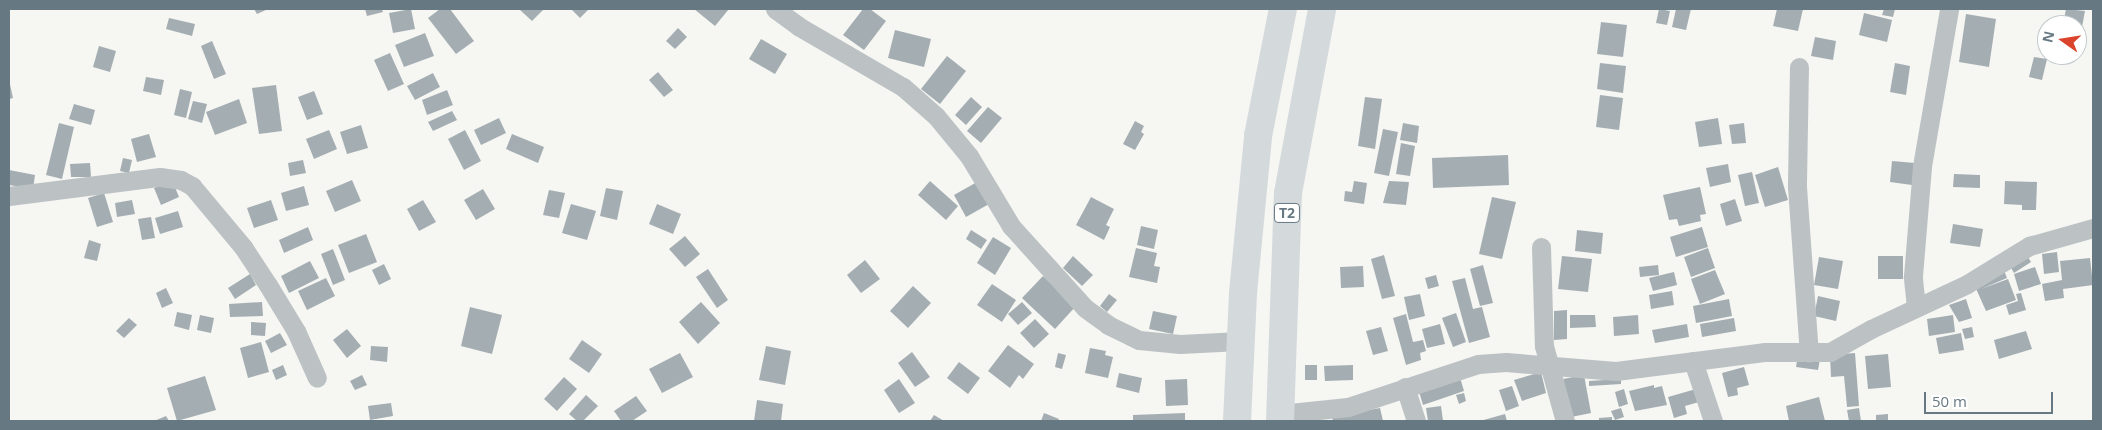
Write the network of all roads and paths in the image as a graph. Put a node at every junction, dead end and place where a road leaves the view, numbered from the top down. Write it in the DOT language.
graph roads {
  1 [pos="775,9"];
  2 [pos="1283,9"];
  3 [pos="1322,9"];
  4 [pos="1949,9"];
  5 [pos="1799,67"];
  6 [pos="9,196"];
  7 [pos="2093,228"];
  8 [pos="1540,247"];
  9 [pos="1916,308"];
  10 [pos="1240,341"];
  11 [pos="1808,353"];
  12 [pos="1693,361"];
  13 [pos="1550,366"];
  14 [pos="317,378"];
  15 [pos="1405,387"];
  16 [pos="1234,415"];
  17 [pos="1280,418"];
  18 [pos="1416,421"];
  19 [pos="1564,421"];
  20 [pos="1713,421"];
  1 -- 10 [label="street"];
  2 -- 10 [label="highway, T2"];
  3 -- 17 [label="highway, T2"];
  4 -- 9 [label="street"];
  5 -- 11 [label="street"];
  6 -- 14 [label="street"];
  7 -- 9 [label="street"];
  8 -- 13 [label="street"];
  9 -- 11 [label="street"];
  10 -- 16 [label="highway, T2"];
  11 -- 12 [label="street"];
  12 -- 13 [label="street"];
  12 -- 20 [label="street"];
  13 -- 15 [label="street"];
  13 -- 19 [label="street"];
  15 -- 17 [label="street"];
  15 -- 18 [label="street"];
}
